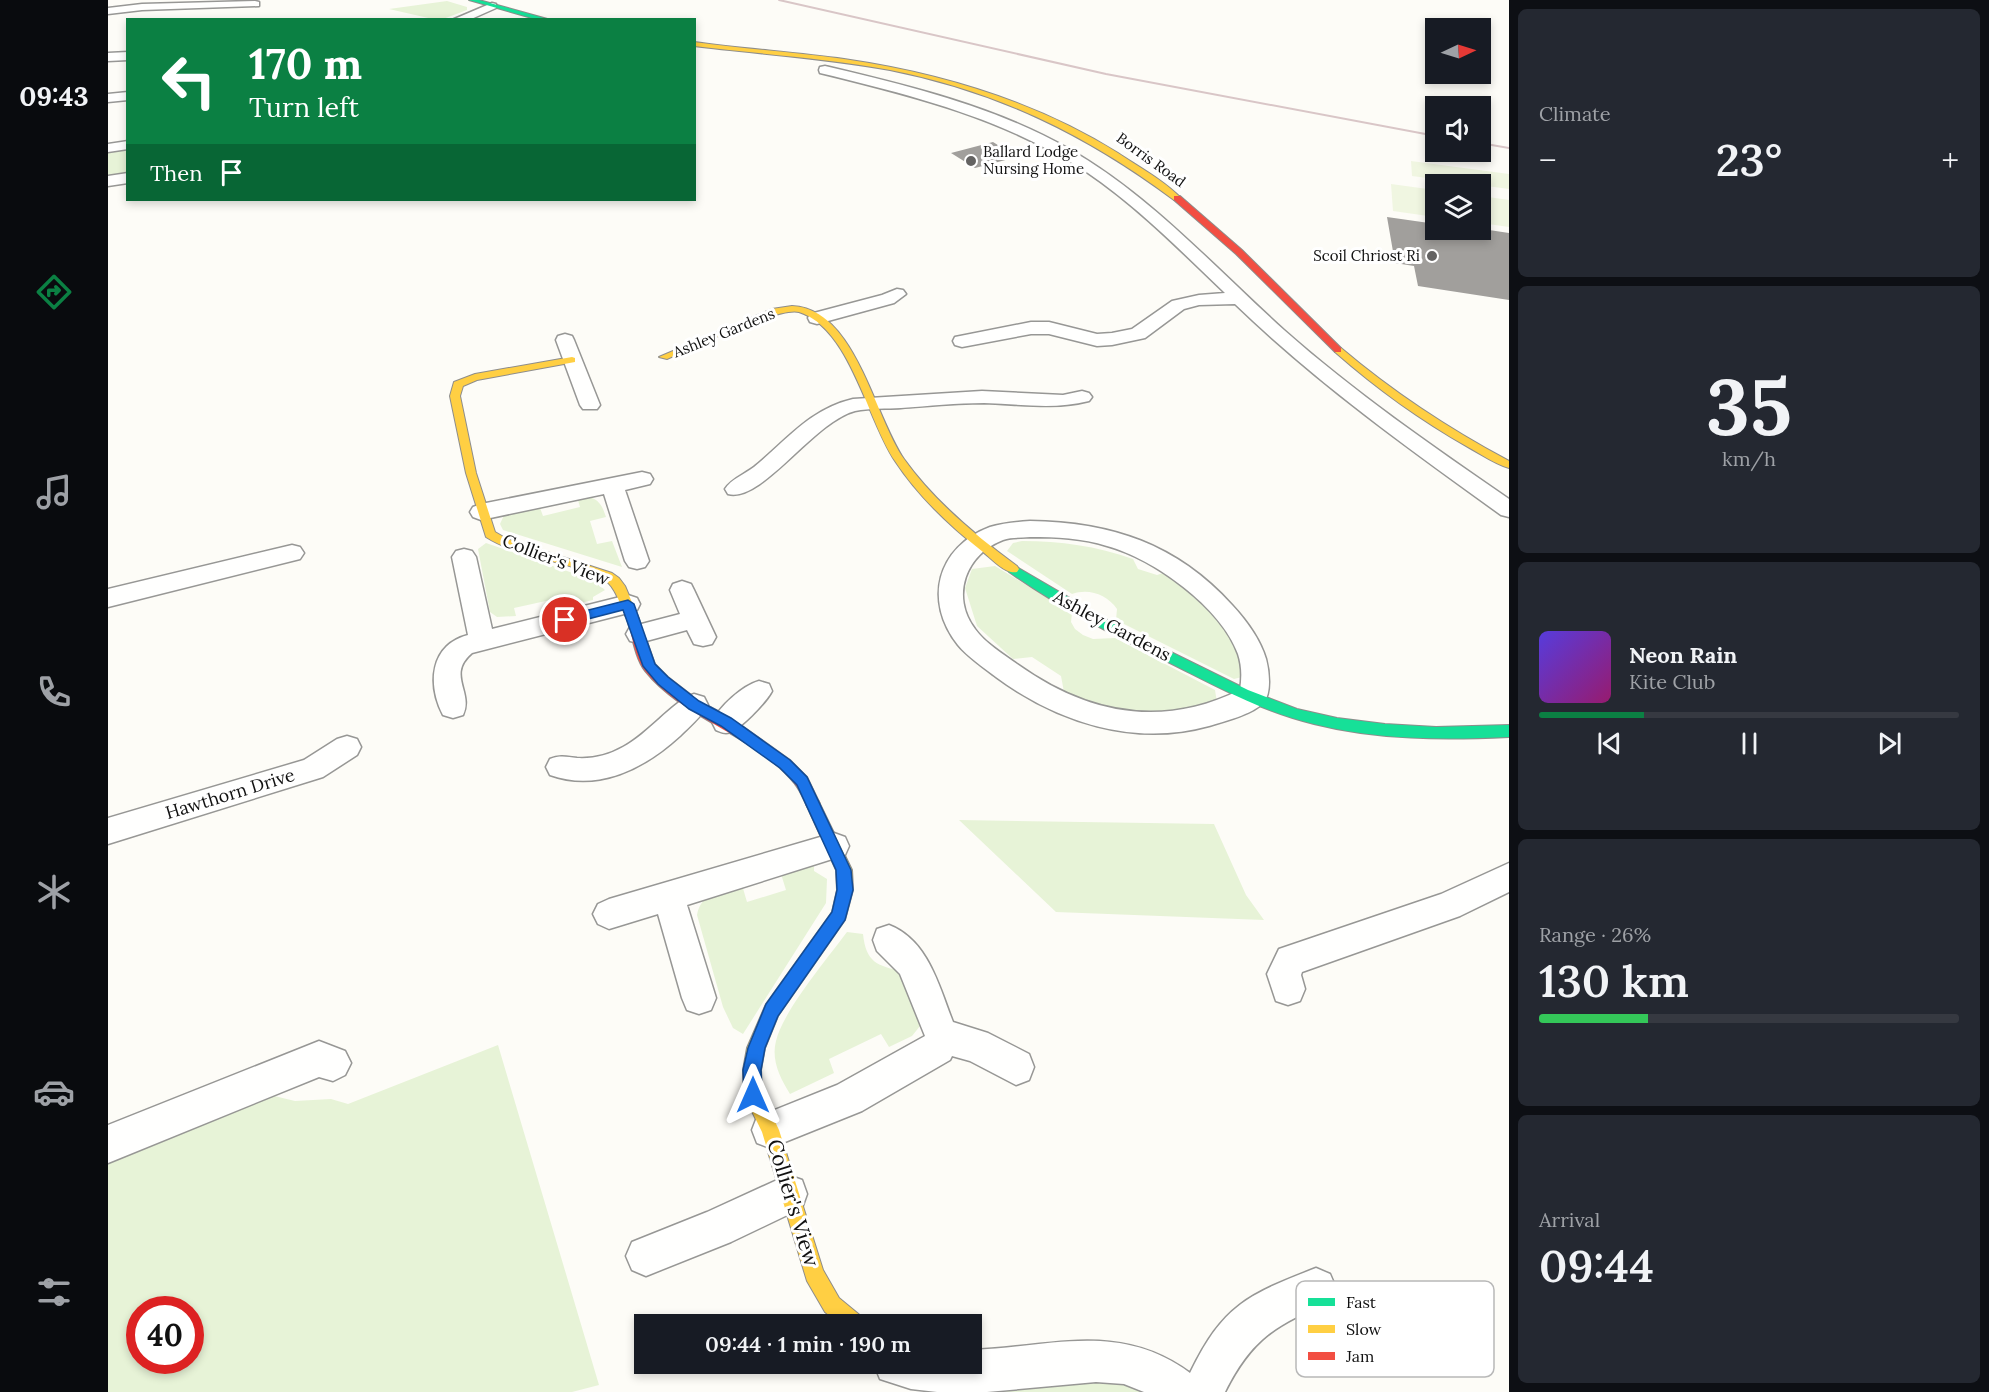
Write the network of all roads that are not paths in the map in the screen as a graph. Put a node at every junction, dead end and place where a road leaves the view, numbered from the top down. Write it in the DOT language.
graph roads {
  1 [pos="472,0"];
  2 [pos="257,2"];
  3 [pos="143,4"];
  4 [pos="492,6"];
  5 [pos="108,11"];
  6 [pos="247,14"];
  7 [pos="462,18"];
  8 [pos="540,18"];
  9 [pos="696,44"];
  10 [pos="126,56"];
  11 [pos="108,57"];
  12 [pos="825,70"];
  13 [pos="126,96"];
  14 [pos="108,98"];
  15 [pos="1096,141"];
  16 [pos="126,145"];
  17 [pos="108,148"];
  18 [pos="1062,150"];
  19 [pos="126,178"];
  20 [pos="108,181"];
  21 [pos="897,294"];
  22 [pos="1240,298"];
  23 [pos="817,318"];
  24 [pos="565,340"];
  25 [pos="962,341"];
  26 [pos="664,357"];
  27 [pos="572,360"];
  28 [pos="1082,397"];
  29 [pos="870,402"];
  30 [pos="590,405"];
  31 [pos="1509,465"];
  32 [pos="642,479"];
  33 [pos="612,485"];
  34 [pos="736,489"];
  35 [pos="1509,510"];
  36 [pos="481,512"];
  37 [pos="979,544"];
  38 [pos="292,553"];
  39 [pos="464,557"];
  40 [pos="637,561"];
  41 [pos="682,590"];
  42 [pos="108,598"];
  43 [pos="628,604"];
  44 [pos="639,634"];
  45 [pos="482,641"];
  46 [pos="759,691"];
  47 [pos="1252,696"];
  48 [pos="694,705"];
  49 [pos="453,707"];
  50 [pos="726,722"];
  51 [pos="1509,731"];
  52 [pos="347,747"];
  53 [pos="560,767"];
  54 [pos="108,831"];
  55 [pos="834,846"];
  56 [pos="1509,877"];
  57 [pos="668,895"];
  58 [pos="609,914"];
  59 [pos="890,940"];
  60 [pos="1288,989"];
  61 [pos="699,998"];
  62 [pos="942,1036"];
  63 [pos="333,1063"];
  64 [pos="1016,1067"];
  65 [pos="770,1130"];
  66 [pos="108,1144"];
  67 [pos="788,1194"];
  68 [pos="646,1256"];
  69 [pos="1296,1296"];
  70 [pos="843,1314"];
  71 [pos="912,1376"];
  72 [pos="1179,1392"];
  73 [pos="1203,1392"];
  1 -- 4 [label="street"];
  2 -- 3 [label="street"];
  2 -- 6 [label="street"];
  3 -- 5 [label="street"];
  4 -- 7 [label="street"];
  4 -- 8 [label="street"];
  9 -- 15 [label="street, Borris Road"];
  10 -- 11 [label="street"];
  12 -- 18 [label="street"];
  13 -- 14 [label="street"];
  15 -- 18 [label="street"];
  15 -- 31 [label="street, Borris Road"];
  16 -- 17 [label="street"];
  18 -- 22 [label="street"];
  19 -- 20 [label="street"];
  21 -- 23 [label="street"];
  22 -- 25 [label="street"];
  22 -- 35 [label="street"];
  23 -- 26 [label="street, Ashley Gardens"];
  23 -- 29 [label="street, Ashley Gardens"];
  24 -- 27 [label="street"];
  27 -- 30 [label="street"];
  27 -- 36 [label="street, Collier's View"];
  28 -- 29 [label="street"];
  29 -- 34 [label="street"];
  29 -- 37 [label="street, Ashley Gardens"];
  32 -- 33 [label="street, Collier's View"];
  33 -- 36 [label="street, Collier's View"];
  33 -- 40 [label="street, Collier's View"];
  36 -- 43 [label="street, Collier's View"];
  37 -- 47 [label="street, Ashley Gardens"];
  37 -- 47 [label="street"];
  37 -- 47 [label="street"];
  38 -- 42 [label="street"];
  39 -- 45 [label="street"];
  41 -- 44 [label="street"];
  43 -- 44 [label="street, Collier's View"];
  43 -- 45 [label="street"];
  44 -- 48 [label="street, Collier's View"];
  45 -- 49 [label="street"];
  46 -- 50 [label="street"];
  47 -- 51 [label="street, Ashley Gardens"];
  48 -- 50 [label="street, Collier's View"];
  48 -- 53 [label="street"];
  50 -- 55 [label="street, Collier's View"];
  52 -- 54 [label="street, Hawthorn Drive"];
  55 -- 57 [label="street"];
  55 -- 65 [label="street, Collier's View"];
  56 -- 60 [label="street"];
  57 -- 58 [label="street"];
  57 -- 61 [label="street"];
  59 -- 62 [label="street"];
  62 -- 64 [label="street"];
  62 -- 65 [label="street"];
  63 -- 66 [label="street"];
  65 -- 67 [label="street, Collier's View"];
  67 -- 68 [label="street"];
  67 -- 70 [label="street, Collier's View"];
  69 -- 73 [label="street"];
  71 -- 72 [label="street"];
}
